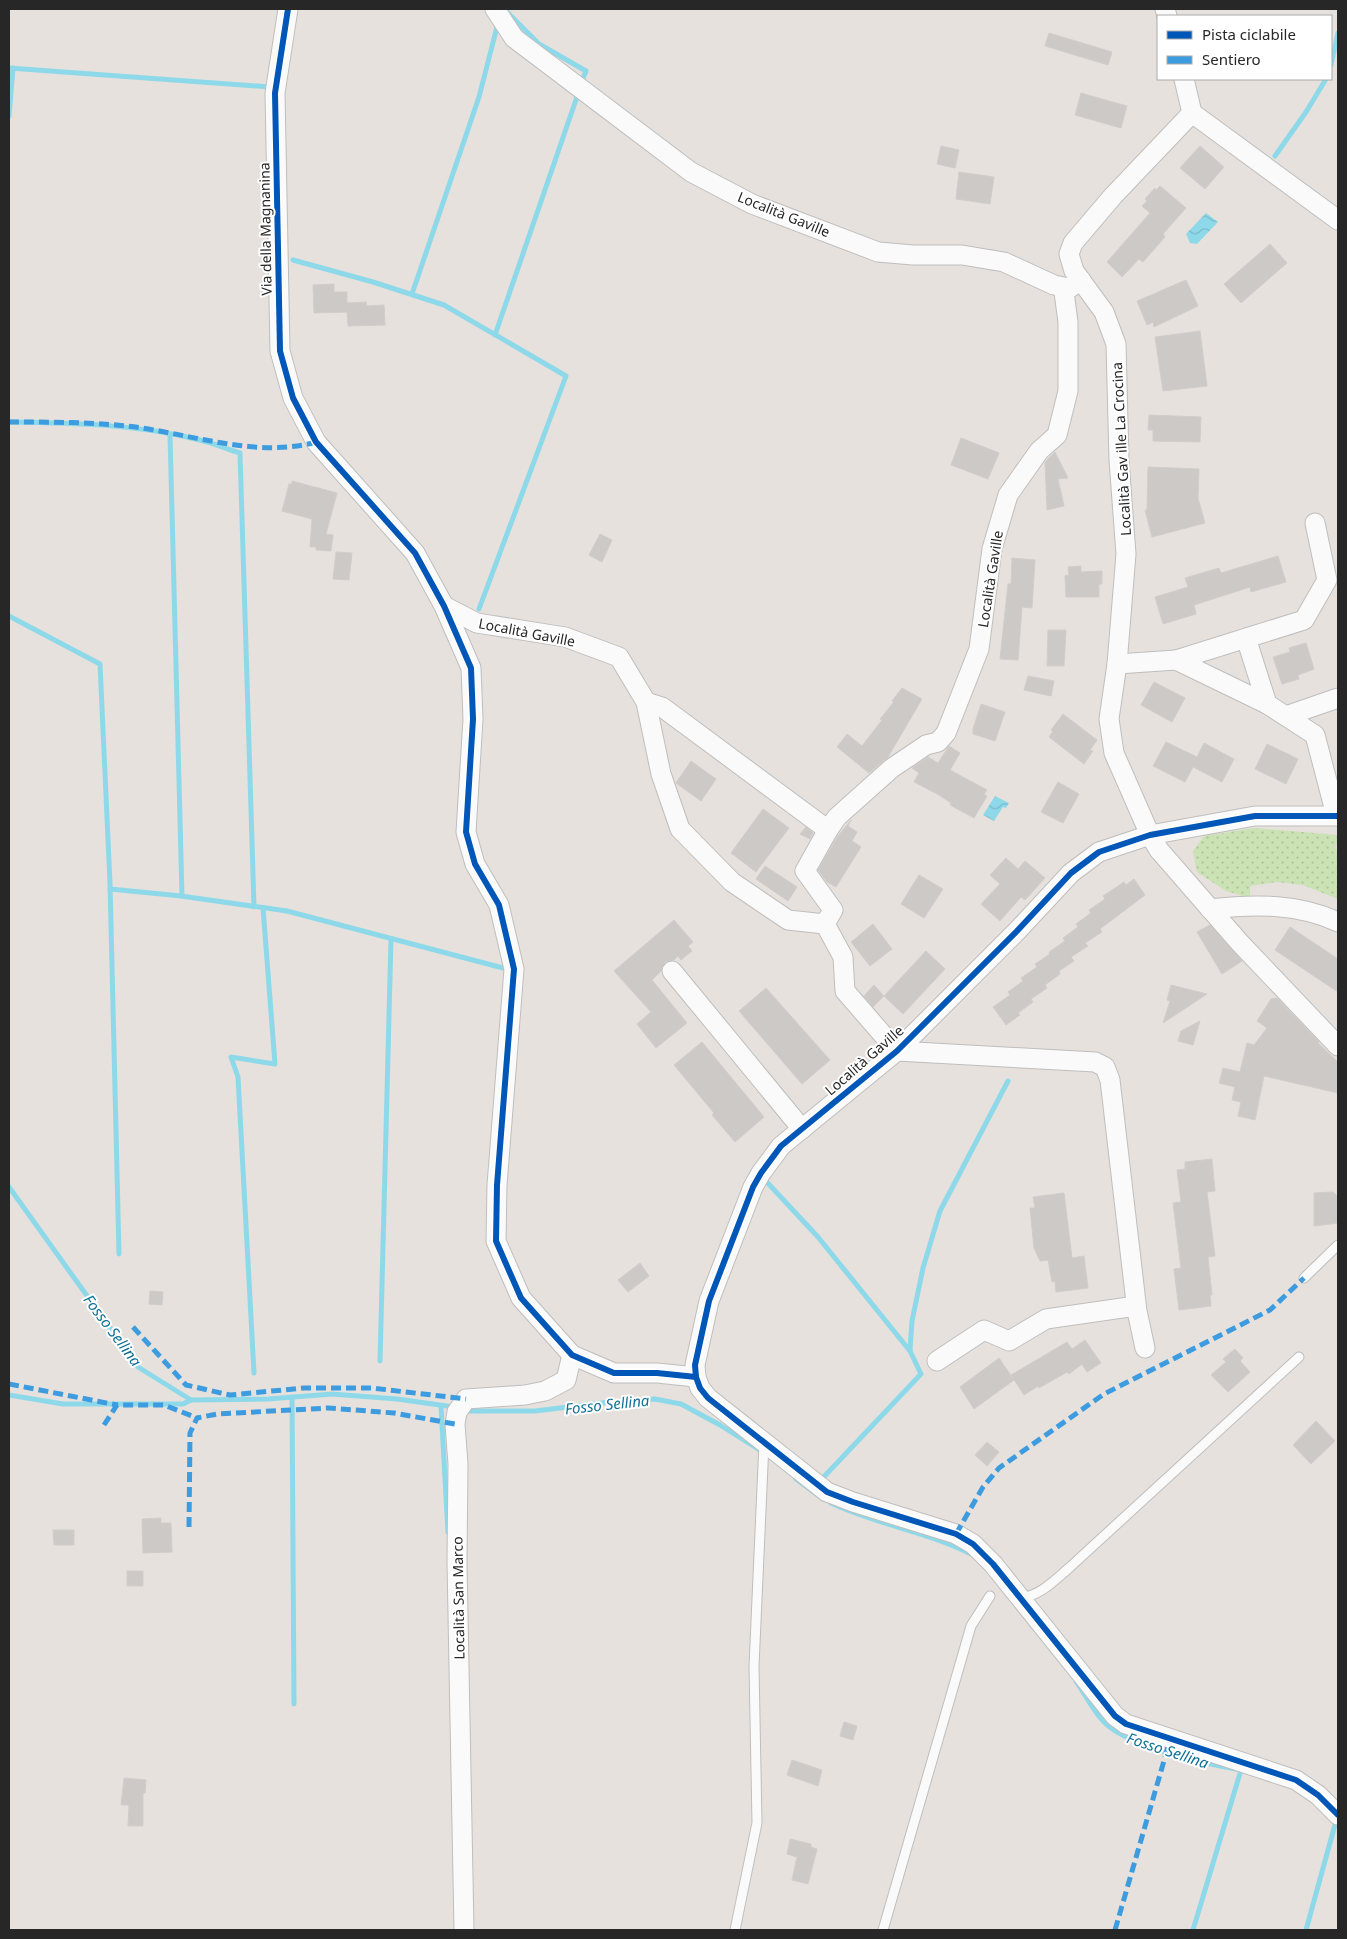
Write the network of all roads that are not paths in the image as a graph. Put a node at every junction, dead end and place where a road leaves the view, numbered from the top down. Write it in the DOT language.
graph roads {
  1 [pos="288,9"];
  2 [pos="495,9"];
  3 [pos="1184,80"];
  4 [pos="1192,113"];
  5 [pos="1338,220"];
  6 [pos="1075,284"];
  7 [pos="1315,523"];
  8 [pos="444,606"];
  9 [pos="1246,638"];
  10 [pos="1176,660"];
  11 [pos="1117,664"];
  12 [pos="1338,698"];
  13 [pos="646,702"];
  14 [pos="1267,704"];
  15 [pos="1286,716"];
  16 [pos="1337,815"];
  17 [pos="828,830"];
  18 [pos="1150,835"];
  19 [pos="1210,909"];
  20 [pos="1338,922"];
  21 [pos="825,924"];
  22 [pos="672,971"];
  23 [pos="1338,1046"];
  24 [pos="897,1051"];
  25 [pos="802,1129"];
  26 [pos="1338,1245"];
  27 [pos="1304,1278"];
  28 [pos="1136,1306"];
  29 [pos="1145,1348"];
  30 [pos="572,1355"];
  31 [pos="1299,1357"];
  32 [pos="936,1361"];
  33 [pos="696,1376"];
  34 [pos="764,1442"];
  35 [pos="990,1596"];
  36 [pos="1020,1598"];
  37 [pos="1338,1815"];
  38 [pos="464,1930"];
  39 [pos="735,1930"];
  40 [pos="883,1930"];
  1 -- 8 [label="street, Via della Magnanina"];
  2 -- 6 [label="street, Località Gaville"];
  3 -- 4 [label="street"];
  4 -- 5 [label="street"];
  4 -- 6 [label="street, Località Gav ille La Crocina"];
  6 -- 11 [label="street, Località Gav ille La Crocina"];
  6 -- 17 [label="street, Località Gaville"];
  7 -- 9 [label="street"];
  8 -- 13 [label="street, Località Gaville"];
  8 -- 30 [label="street, Via della Magnanina"];
  9 -- 10 [label="street"];
  9 -- 14 [label="street"];
  10 -- 11 [label="street"];
  10 -- 14 [label="street"];
  11 -- 18 [label="street, Località Gav ille La Crocina"];
  12 -- 15 [label="street"];
  13 -- 17 [label="street"];
  13 -- 21 [label="street, Località Gaville"];
  14 -- 15 [label="street"];
  15 -- 16 [label="street"];
  16 -- 18 [label="street, Località Gaville"];
  17 -- 21 [label="street, Località Gaville"];
  18 -- 19 [label="street, Località Gav ille La Crocina"];
  18 -- 24 [label="street, Località Gaville"];
  19 -- 20 [label="street"];
  19 -- 23 [label="street, Località Gav ille La Crocina"];
  21 -- 24 [label="street, Località Gaville"];
  22 -- 25 [label="street"];
  24 -- 25 [label="street, Località Gaville"];
  24 -- 28 [label="street, Località Gaville"];
  25 -- 33 [label="street, Località Gaville"];
  26 -- 27 [label="lane"];
  28 -- 29 [label="street, Località Gaville"];
  28 -- 32 [label="street"];
  30 -- 33 [label="street"];
  30 -- 38 [label="street, Località San Marco"];
  31 -- 36 [label="lane"];
  33 -- 34 [label="street"];
  34 -- 36 [label="street"];
  34 -- 39 [label="lane"];
  35 -- 40 [label="lane"];
  36 -- 37 [label="street"];
}
